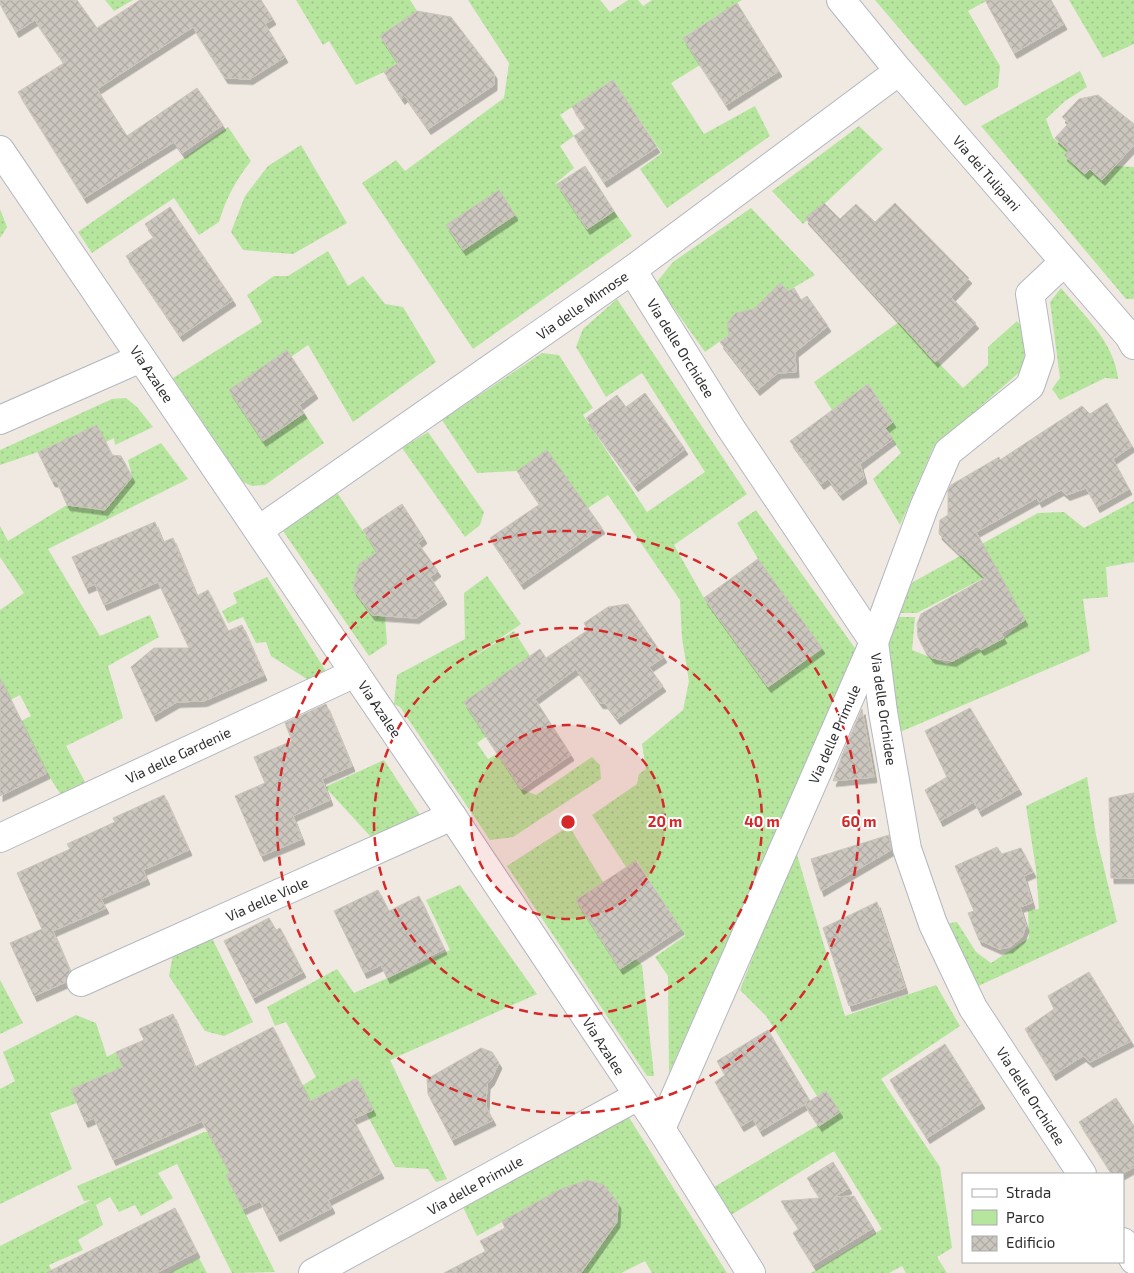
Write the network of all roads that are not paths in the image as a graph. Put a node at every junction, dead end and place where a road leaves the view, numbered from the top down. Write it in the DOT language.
graph roads {
  1 [pos="841,0"];
  2 [pos="899,71"];
  3 [pos="0,150"];
  4 [pos="1064,262"];
  5 [pos="632,270"];
  6 [pos="1132,338"];
  7 [pos="141,358"];
  8 [pos="0,420"];
  9 [pos="259,530"];
  10 [pos="874,642"];
  11 [pos="356,673"];
  12 [pos="452,816"];
  13 [pos="0,838"];
  14 [pos="81,982"];
  15 [pos="638,1096"];
  16 [pos="661,1129"];
  17 [pos="1081,1173"];
  18 [pos="1124,1244"];
  19 [pos="1134,1260"];
  20 [pos="313,1273"];
  21 [pos="751,1273"];
  1 -- 2 [label="street, Via dei Tulipani"];
  2 -- 4 [label="street, Via dei Tulipani"];
  2 -- 5 [label="street, Via delle Mimose"];
  3 -- 7 [label="street, Via Azalee"];
  4 -- 6 [label="street, Via dei Tulipani"];
  4 -- 10 [label="street, Via delle Primule"];
  5 -- 9 [label="street, Via delle Mimose"];
  5 -- 10 [label="street, Via delle Orchidee"];
  7 -- 8 [label="street"];
  7 -- 9 [label="street, Via Azalee"];
  9 -- 11 [label="street, Via Azalee"];
  10 -- 16 [label="street, Via delle Primule"];
  10 -- 17 [label="street, Via delle Orchidee"];
  11 -- 12 [label="street, Via Azalee"];
  11 -- 13 [label="street, Via delle Gardenie"];
  12 -- 14 [label="street, Via delle Viole"];
  12 -- 15 [label="street, Via Azalee"];
  15 -- 16 [label="street, Via Azalee"];
  15 -- 20 [label="street, Via delle Primule"];
  16 -- 21 [label="street, Via Azalee"];
  18 -- 19 [label="street"];
}
